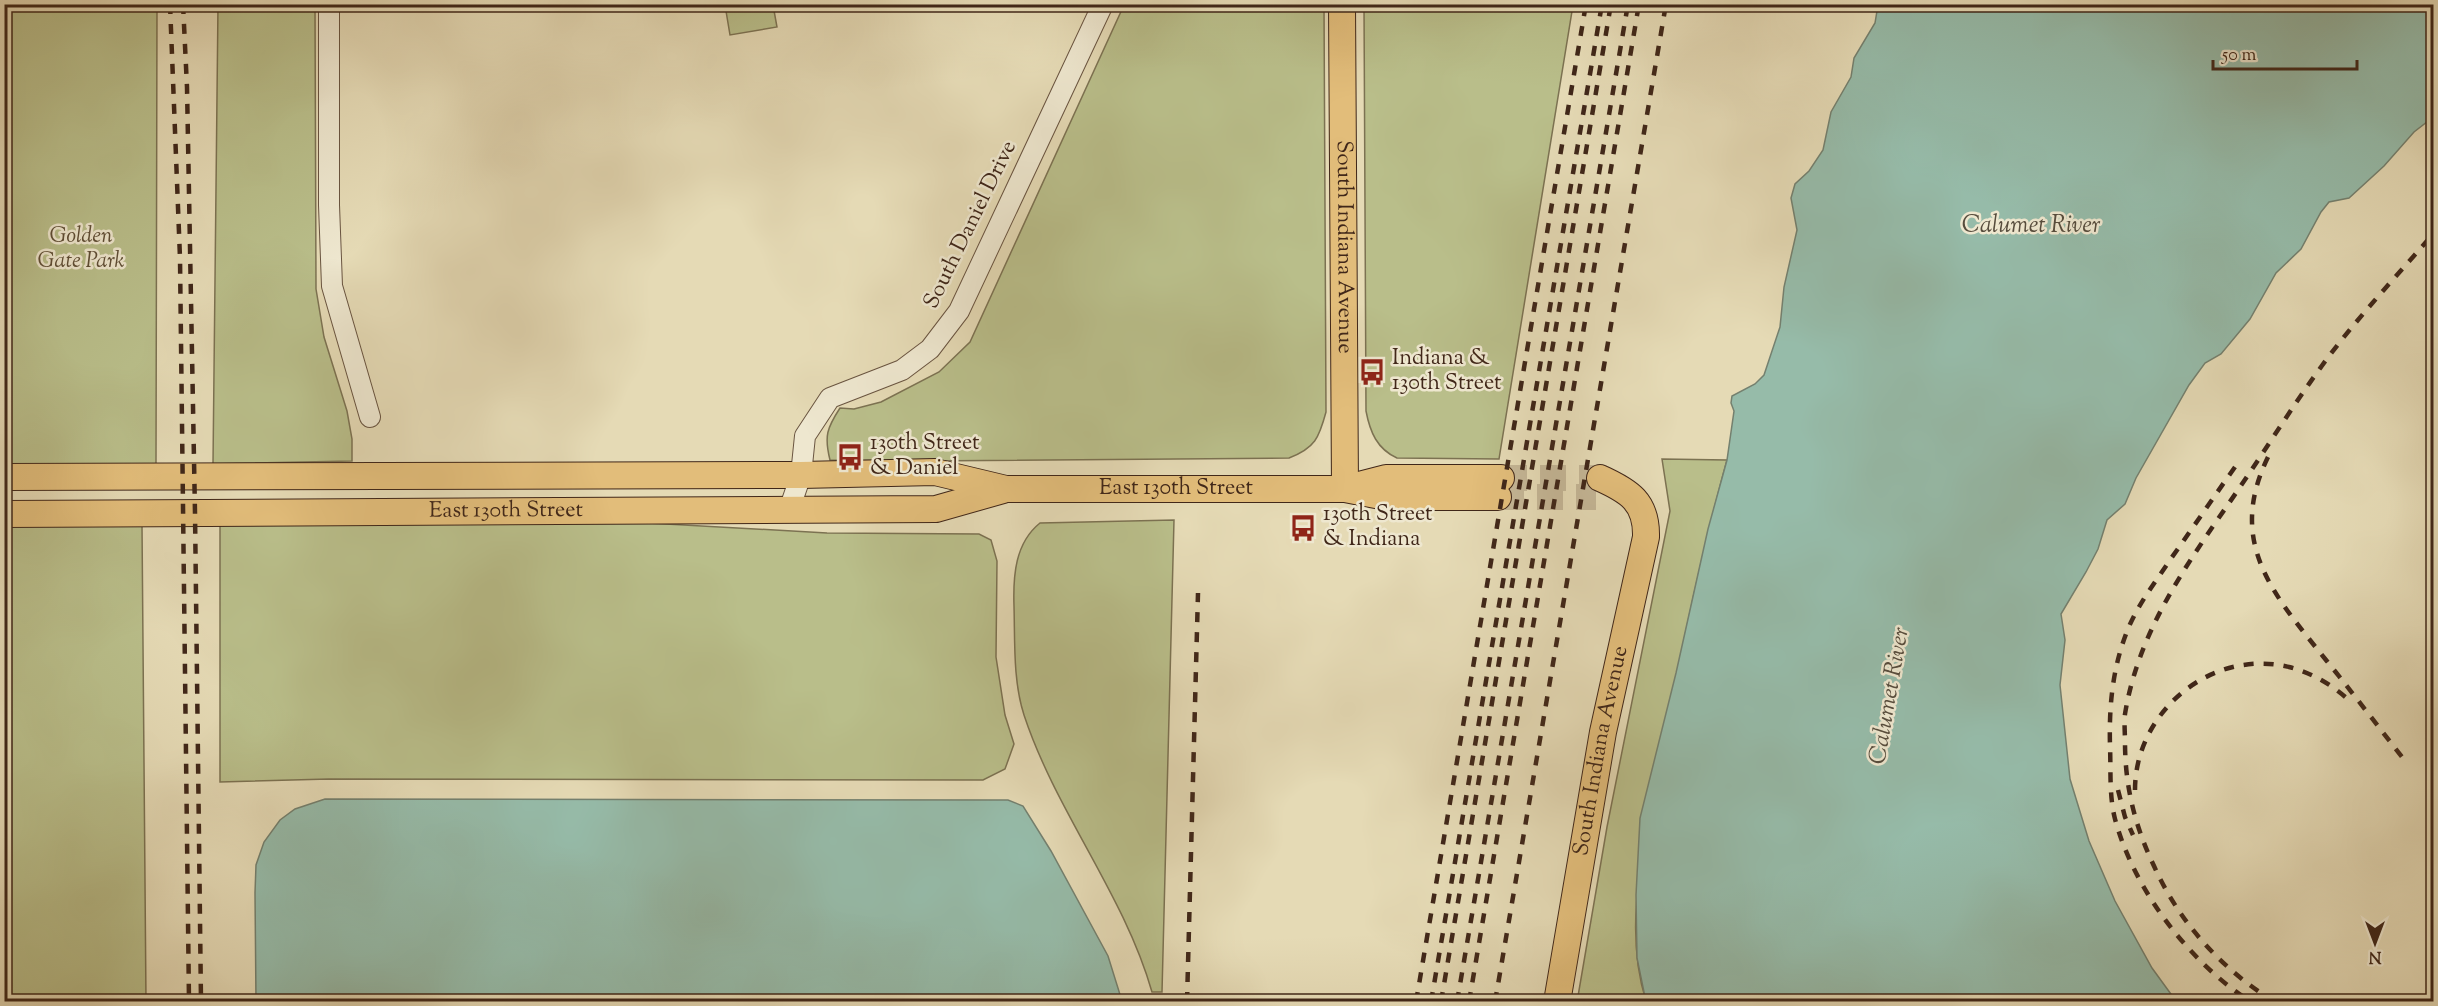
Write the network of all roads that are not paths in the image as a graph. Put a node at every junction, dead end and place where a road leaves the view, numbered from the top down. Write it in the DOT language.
graph roads {
  1 [pos="330,4"];
  2 [pos="1103,4"];
  3 [pos="1342,4"];
  4 [pos="370,417"];
  5 [pos="801,475"];
  6 [pos="4,477"];
  7 [pos="1500,488"];
  8 [pos="1598,488"];
  9 [pos="1006,489"];
  10 [pos="1345,489"];
  11 [pos="789,510"];
  12 [pos="4,514"];
  13 [pos="1557,1002"];
  1 -- 4 [label="street"];
  2 -- 5 [label="street, South Daniel Drive"];
  3 -- 10 [label="main road, South Indiana Avenue"];
  5 -- 6 [label="main road, East 130th Street"];
  5 -- 9 [label="main road, East 130th Street"];
  5 -- 11 [label="street, South Daniel Drive"];
  7 -- 10 [label="main road, East 130th Street"];
  8 -- 13 [label="main road, South Indiana Avenue"];
  9 -- 10 [label="main road, East 130th Street"];
  9 -- 11 [label="main road, East 130th Street"];
  11 -- 12 [label="main road, East 130th Street"];
}
